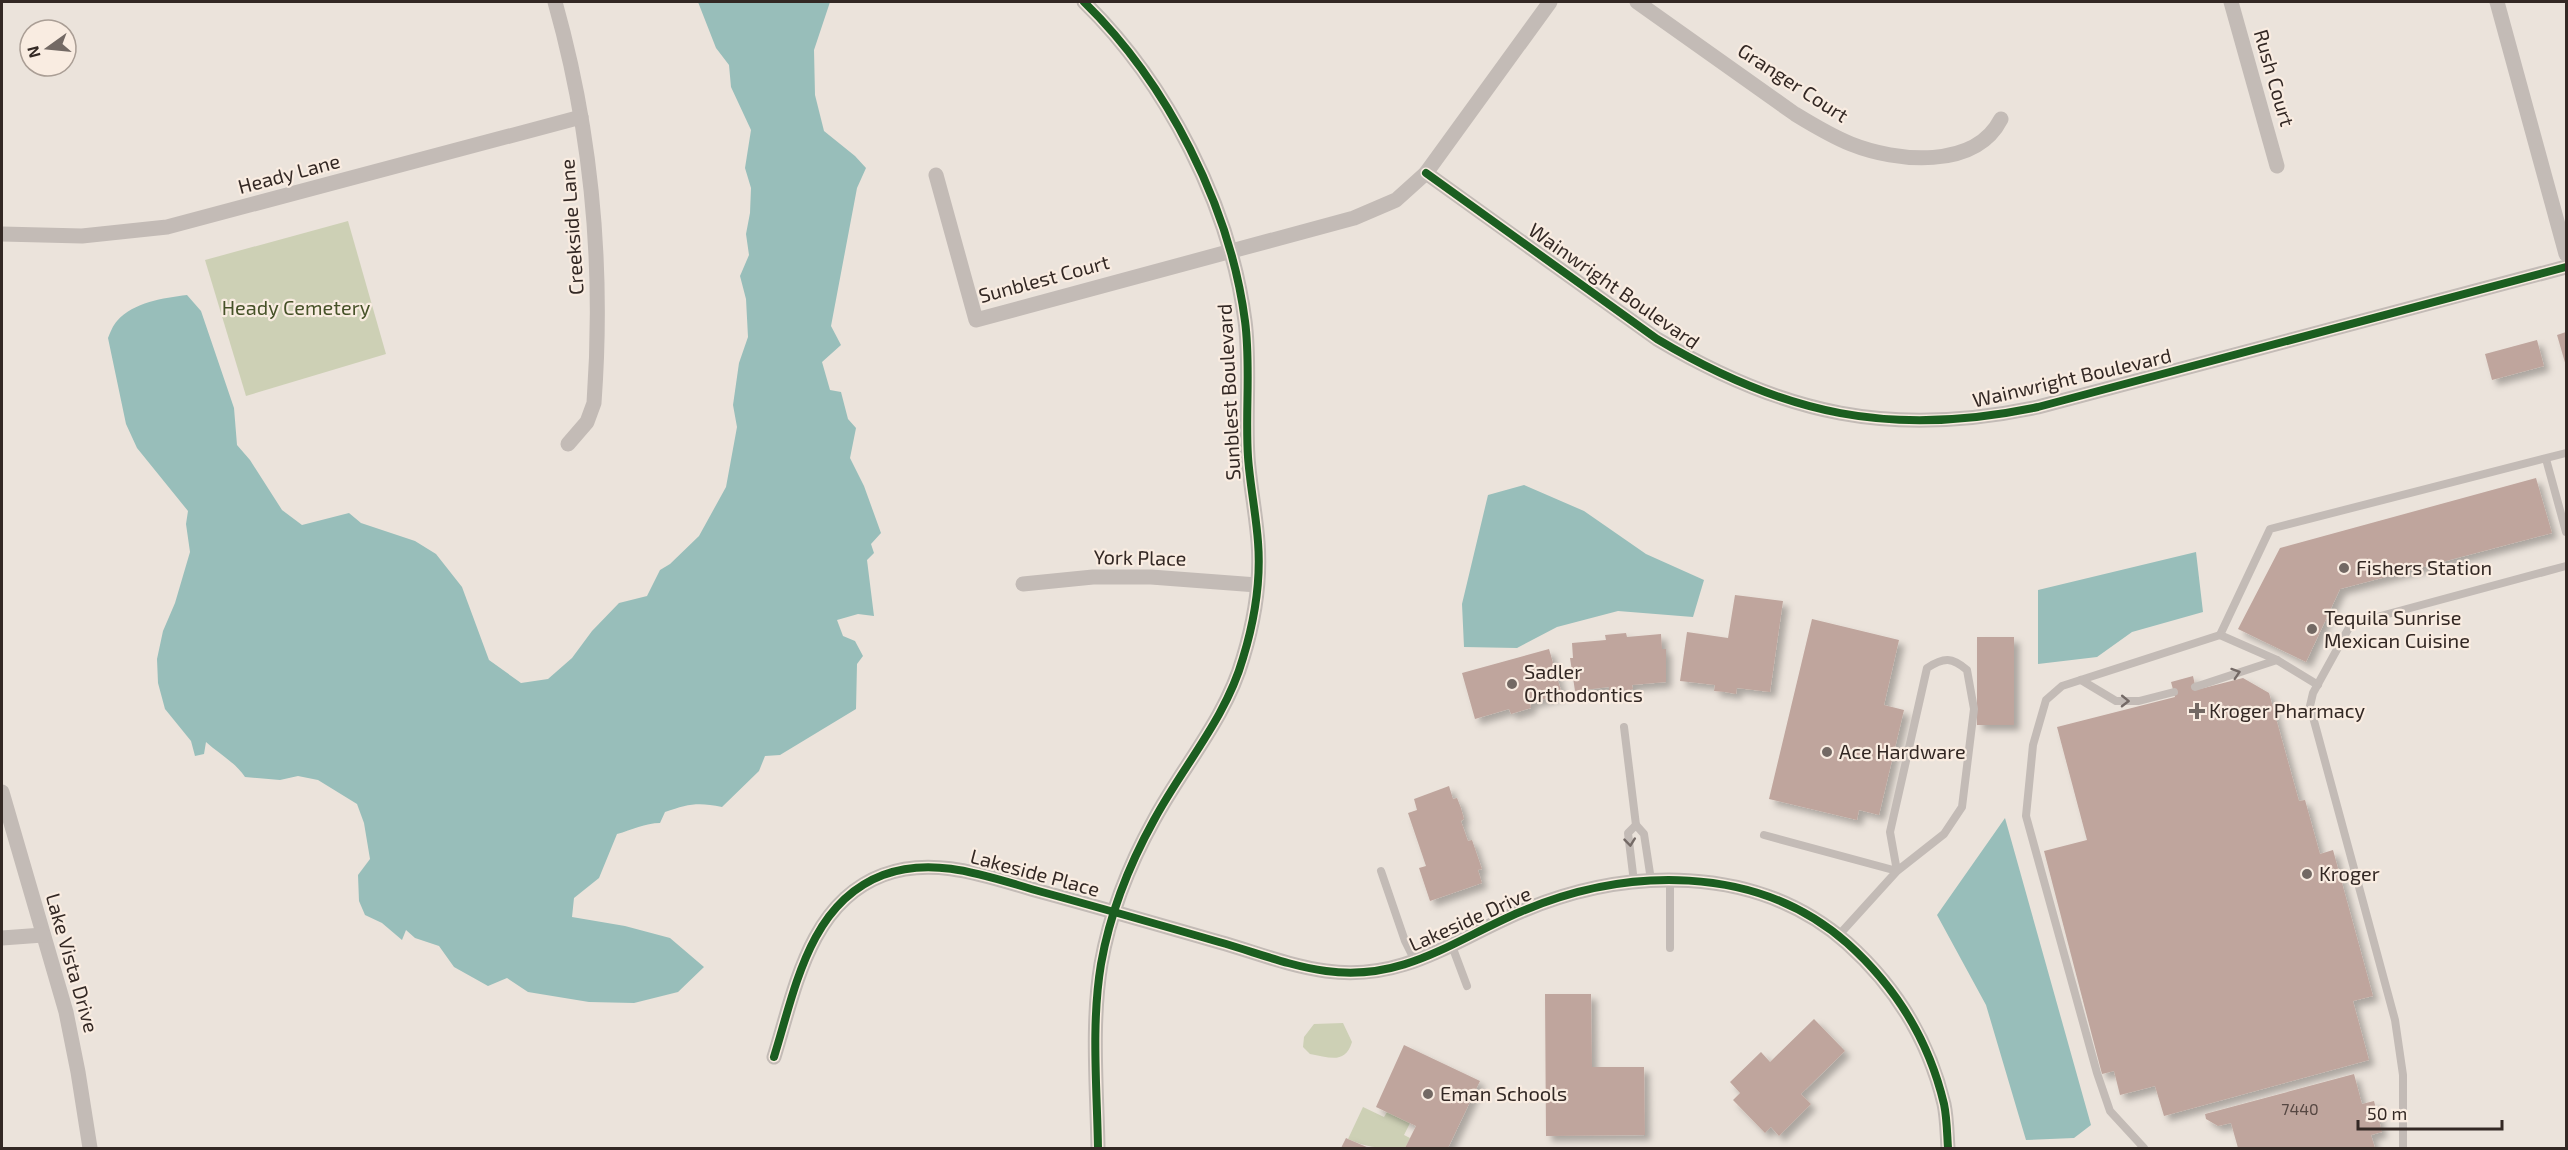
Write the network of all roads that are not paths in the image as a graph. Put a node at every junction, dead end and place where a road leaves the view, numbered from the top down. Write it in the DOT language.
graph roads {
  1 [pos="555,2"];
  2 [pos="1084,2"];
  3 [pos="1550,2"];
  4 [pos="1637,2"];
  5 [pos="2231,2"];
  6 [pos="2497,2"];
  7 [pos="582,117"];
  8 [pos="2001,119"];
  9 [pos="2277,166"];
  10 [pos="1426,173"];
  11 [pos="936,175"];
  12 [pos="2,234"];
  13 [pos="1232,249"];
  14 [pos="2566,254"];
  15 [pos="2566,267"];
  16 [pos="568,444"];
  17 [pos="2566,453"];
  18 [pos="2546,459"];
  19 [pos="2566,532"];
  20 [pos="2566,566"];
  21 [pos="1023,584"];
  22 [pos="1257,585"];
  23 [pos="2220,635"];
  24 [pos="2277,660"];
  25 [pos="2081,680"];
  26 [pos="2318,685"];
  27 [pos="2195,687"];
  28 [pos="2174,692"];
  29 [pos="1624,727"];
  30 [pos="2,792"];
  31 [pos="1636,825"];
  32 [pos="1764,835"];
  33 [pos="1381,871"];
  34 [pos="1897,871"];
  35 [pos="1670,879"];
  36 [pos="1651,880"];
  37 [pos="1634,882"];
  38 [pos="1113,911"];
  39 [pos="43,935"];
  40 [pos="1838,936"];
  41 [pos="2,938"];
  42 [pos="1452,946"];
  43 [pos="1670,948"];
  44 [pos="1415,962"];
  45 [pos="1467,986"];
  46 [pos="774,1057"];
  47 [pos="90,1149"];
  48 [pos="1098,1149"];
  49 [pos="1948,1149"];
  50 [pos="2145,1149"];
  51 [pos="2403,1149"];
  1 -- 7 [label="street, Creekside Lane"];
  2 -- 13 [label="street, Sunblest Boulevard"];
  3 -- 10 [label="street"];
  4 -- 8 [label="street, Granger Court"];
  5 -- 9 [label="street, Rush Court"];
  6 -- 14 [label="street"];
  7 -- 12 [label="street, Heady Lane"];
  7 -- 16 [label="street, Creekside Lane"];
  10 -- 13 [label="street"];
  10 -- 15 [label="street, Wainwright Boulevard"];
  11 -- 13 [label="street, Sunblest Court"];
  13 -- 22 [label="street, Sunblest Boulevard"];
  17 -- 18 [label="lane"];
  18 -- 19 [label="lane"];
  18 -- 23 [label="lane"];
  20 -- 26 [label="lane"];
  21 -- 22 [label="street, York Place"];
  22 -- 38 [label="street, Sunblest Boulevard"];
  23 -- 24 [label="lane"];
  23 -- 25 [label="lane"];
  24 -- 26 [label="lane"];
  27 -- 24 [label="lane, one-way"];
  25 -- 28 [label="lane, one-way"];
  25 -- 50 [label="lane"];
  26 -- 51 [label="lane"];
  29 -- 31 [label="lane"];
  30 -- 39 [label="street, Lake Vista Drive"];
  31 -- 36 [label="lane"];
  31 -- 37 [label="lane, one-way"];
  32 -- 34 [label="lane"];
  33 -- 44 [label="lane"];
  34 -- 34 [label="lane"];
  34 -- 40 [label="lane"];
  35 -- 36 [label="street, Lakeside Drive"];
  35 -- 40 [label="street, Lakeside Drive"];
  35 -- 43 [label="lane"];
  36 -- 37 [label="street, Lakeside Drive"];
  37 -- 42 [label="street, Lakeside Drive"];
  38 -- 44 [label="street, Lakeside Drive"];
  38 -- 46 [label="street, Lakeside Place"];
  38 -- 48 [label="street, Sunblest Boulevard"];
  39 -- 41 [label="street"];
  39 -- 47 [label="street, Lake Vista Drive"];
  40 -- 49 [label="street, Lakeside Drive"];
  42 -- 44 [label="street, Lakeside Drive"];
  42 -- 45 [label="lane"];
}
